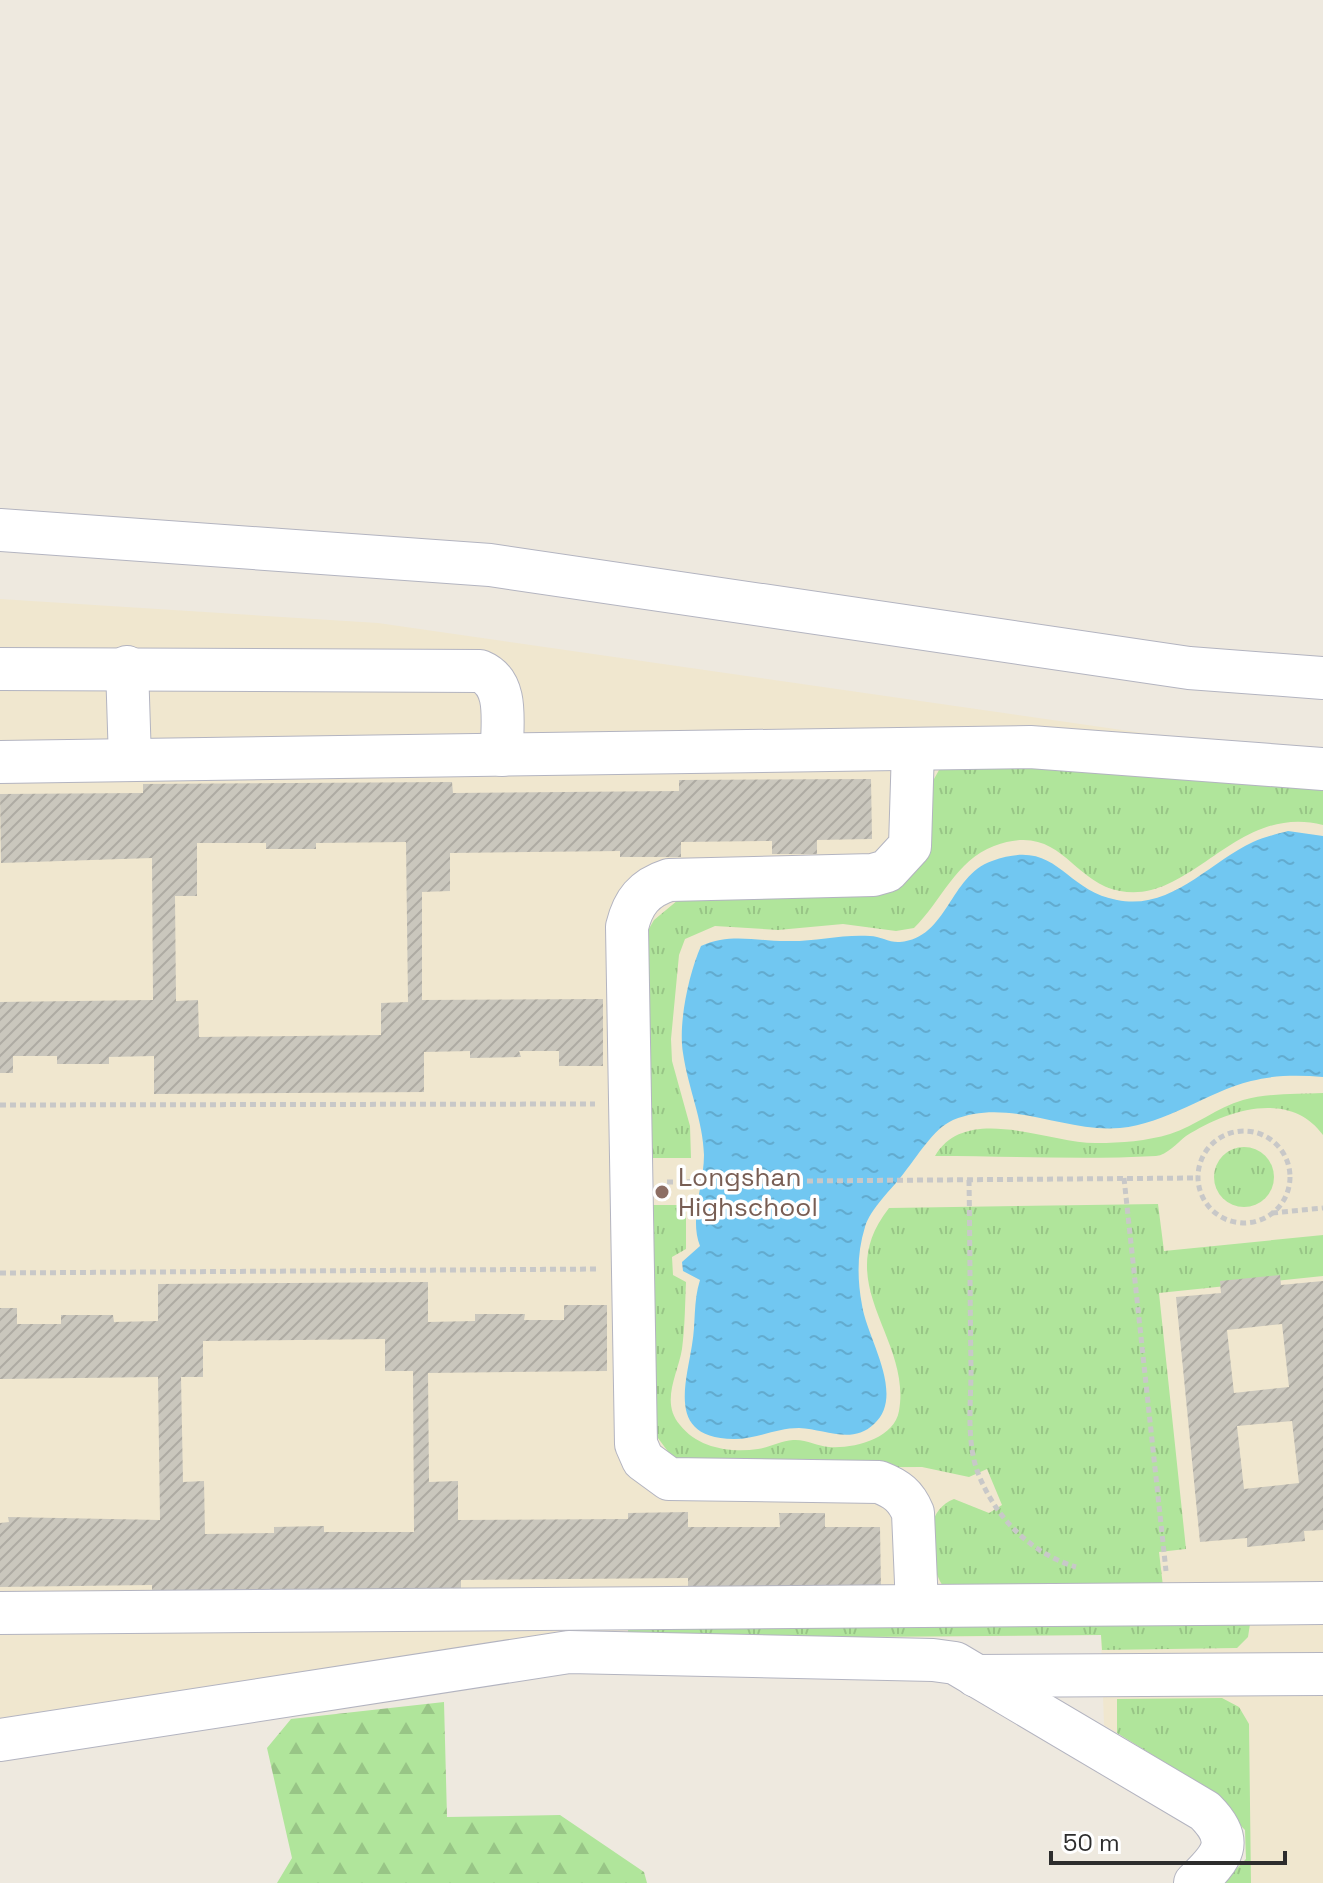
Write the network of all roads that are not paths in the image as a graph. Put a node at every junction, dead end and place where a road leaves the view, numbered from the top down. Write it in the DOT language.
graph roads {
  1 [pos="0,530"];
  2 [pos="127,667"];
  3 [pos="0,669"];
  4 [pos="1323,678"];
  5 [pos="913,749"];
  6 [pos="502,755"];
  7 [pos="130,760"];
  8 [pos="0,762"];
  9 [pos="1323,769"];
  10 [pos="1323,1603"];
  11 [pos="917,1606"];
  12 [pos="0,1613"];
  13 [pos="1323,1674"];
  14 [pos="976,1676"];
  15 [pos="0,1740"];
  16 [pos="1195,1883"];
  1 -- 4 [label="street"];
  2 -- 3 [label="street"];
  2 -- 6 [label="street"];
  2 -- 7 [label="street"];
  5 -- 6 [label="street"];
  5 -- 9 [label="street"];
  5 -- 11 [label="street"];
  6 -- 7 [label="street"];
  7 -- 8 [label="street"];
  10 -- 11 [label="street"];
  11 -- 12 [label="street"];
  13 -- 14 [label="street"];
  14 -- 15 [label="street"];
  14 -- 16 [label="street"];
}
